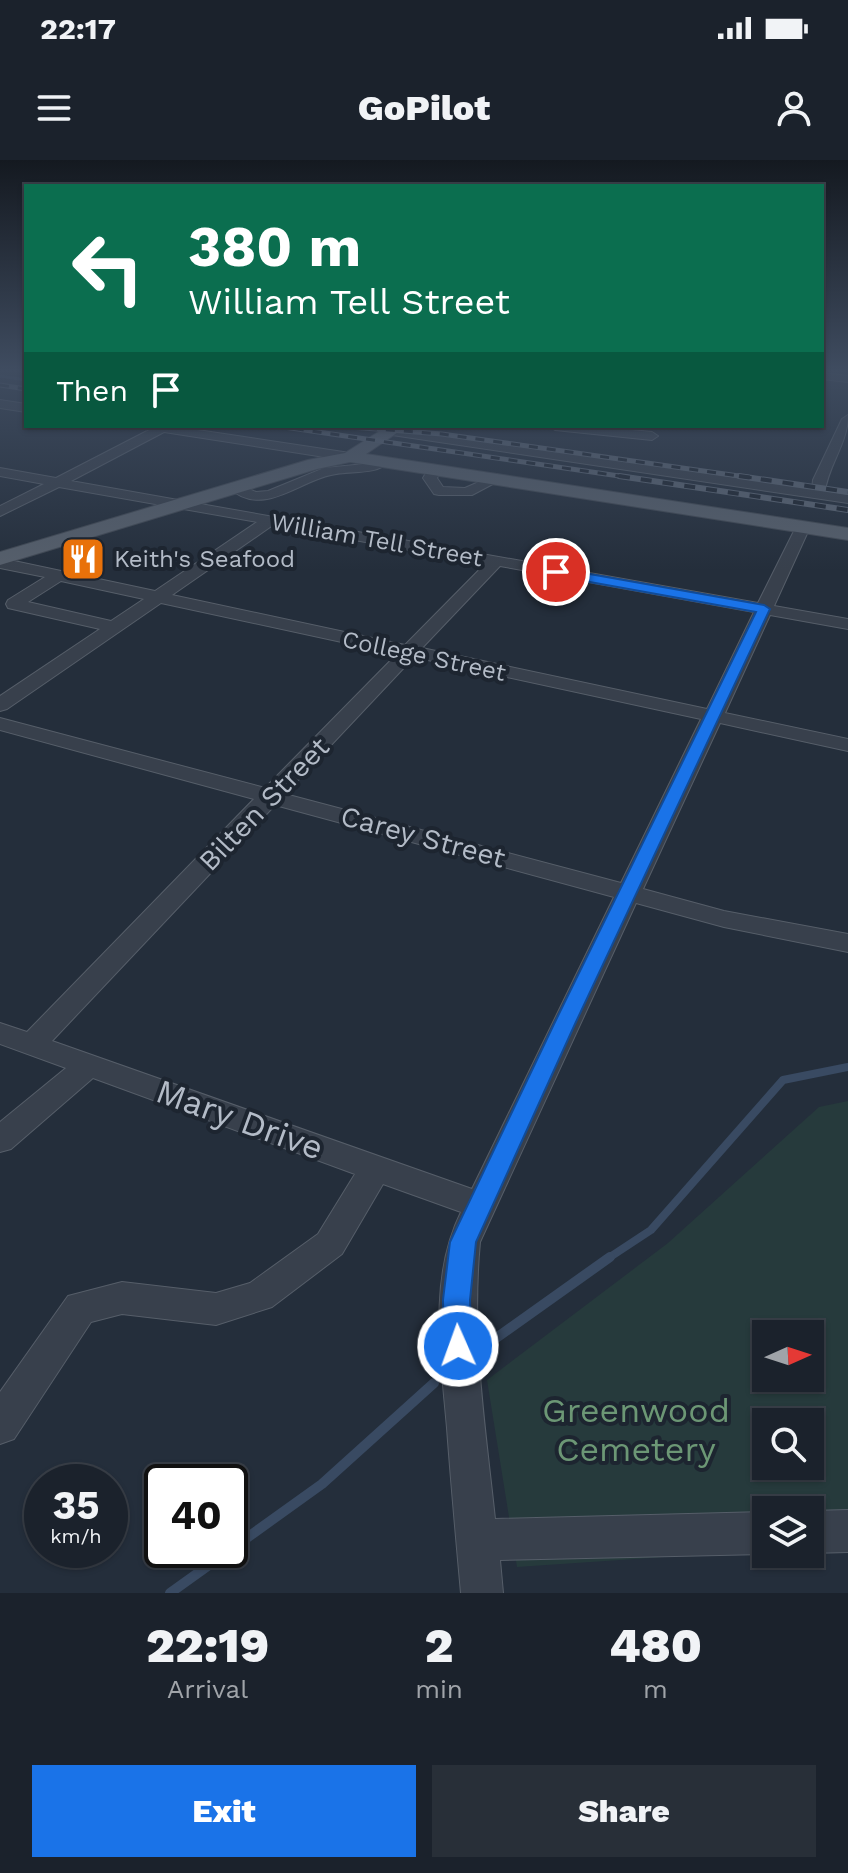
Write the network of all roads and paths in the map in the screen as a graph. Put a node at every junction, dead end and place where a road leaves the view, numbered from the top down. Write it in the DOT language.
graph roads {
  1 [pos="144,438"];
  2 [pos="227,438"];
  3 [pos="380,438"];
  4 [pos="457,438"];
  5 [pos="839,438"];
  6 [pos="350,457"];
  7 [pos="830,459"];
  8 [pos="384,461"];
  9 [pos="848,461"];
  10 [pos="0,472"];
  11 [pos="302,474"];
  12 [pos="58,482"];
  13 [pos="818,495"];
  14 [pos="848,499"];
  15 [pos="182,504"];
  16 [pos="0,512"];
  17 [pos="269,521"];
  18 [pos="803,527"];
  19 [pos="848,534"];
  20 [pos="0,561"];
  21 [pos="496,561"];
  22 [pos="58,576"];
  23 [pos="155,598"];
  24 [pos="764,609"];
  25 [pos="848,624"];
  26 [pos="114,627"];
  27 [pos="408,653"];
  28 [pos="0,705"];
  29 [pos="713,717"];
  30 [pos="0,724"];
  31 [pos="848,745"];
  32 [pos="272,797"];
  33 [pos="630,893"];
  34 [pos="848,943"];
  35 [pos="0,1033"];
  36 [pos="31,1045"];
  37 [pos="89,1065"];
  38 [pos="0,1140"];
  39 [pos="376,1168"];
  40 [pos="479,1205"];
  41 [pos="0,1425"];
  42 [pos="848,1531"];
  43 [pos="824,1532"];
  44 [pos="752,1533"];
  45 [pos="477,1540"];
  46 [pos="482,1593"];
  1 -- 12 [label="street"];
  2 -- 6 [label="street"];
  3 -- 6 [label="main road"];
  4 -- 13 [label="street"];
  5 -- 7 [label="street"];
  6 -- 8 [label="main road"];
  6 -- 11 [label="main road"];
  7 -- 9 [label="street"];
  7 -- 13 [label="street"];
  8 -- 11 [label="street"];
  8 -- 18 [label="main road"];
  10 -- 12 [label="street, William Tell Street"];
  11 -- 15 [label="main road"];
  12 -- 15 [label="street, William Tell Street"];
  12 -- 16 [label="street"];
  13 -- 14 [label="street"];
  15 -- 17 [label="street, William Tell Street"];
  15 -- 20 [label="main road"];
  17 -- 21 [label="street, William Tell Street"];
  17 -- 23 [label="street"];
  18 -- 19 [label="main road"];
  18 -- 24 [label="street"];
  20 -- 22 [label="street, College Street"];
  21 -- 24 [label="street, William Tell Street"];
  21 -- 27 [label="street, Bilten Street"];
  22 -- 23 [label="street, College Street"];
  22 -- 26 [label="street"];
  23 -- 26 [label="street"];
  23 -- 27 [label="street, College Street"];
  24 -- 25 [label="street, William Tell Street"];
  24 -- 29 [label="street"];
  26 -- 28 [label="street"];
  27 -- 29 [label="street, College Street"];
  27 -- 32 [label="street, Bilten Street"];
  29 -- 31 [label="street, College Street"];
  29 -- 33 [label="street"];
  30 -- 32 [label="street, Carey Street"];
  32 -- 33 [label="street, Carey Street"];
  32 -- 36 [label="street, Bilten Street"];
  33 -- 34 [label="street, Carey Street"];
  33 -- 40 [label="street"];
  35 -- 36 [label="street, Mary Drive"];
  36 -- 37 [label="street, Mary Drive"];
  37 -- 38 [label="street"];
  37 -- 39 [label="street, Mary Drive"];
  39 -- 40 [label="street, Mary Drive"];
  39 -- 41 [label="street"];
  40 -- 45 [label="street"];
  42 -- 43 [label="street"];
  44 -- 45 [label="street"];
  45 -- 46 [label="street"];
}
